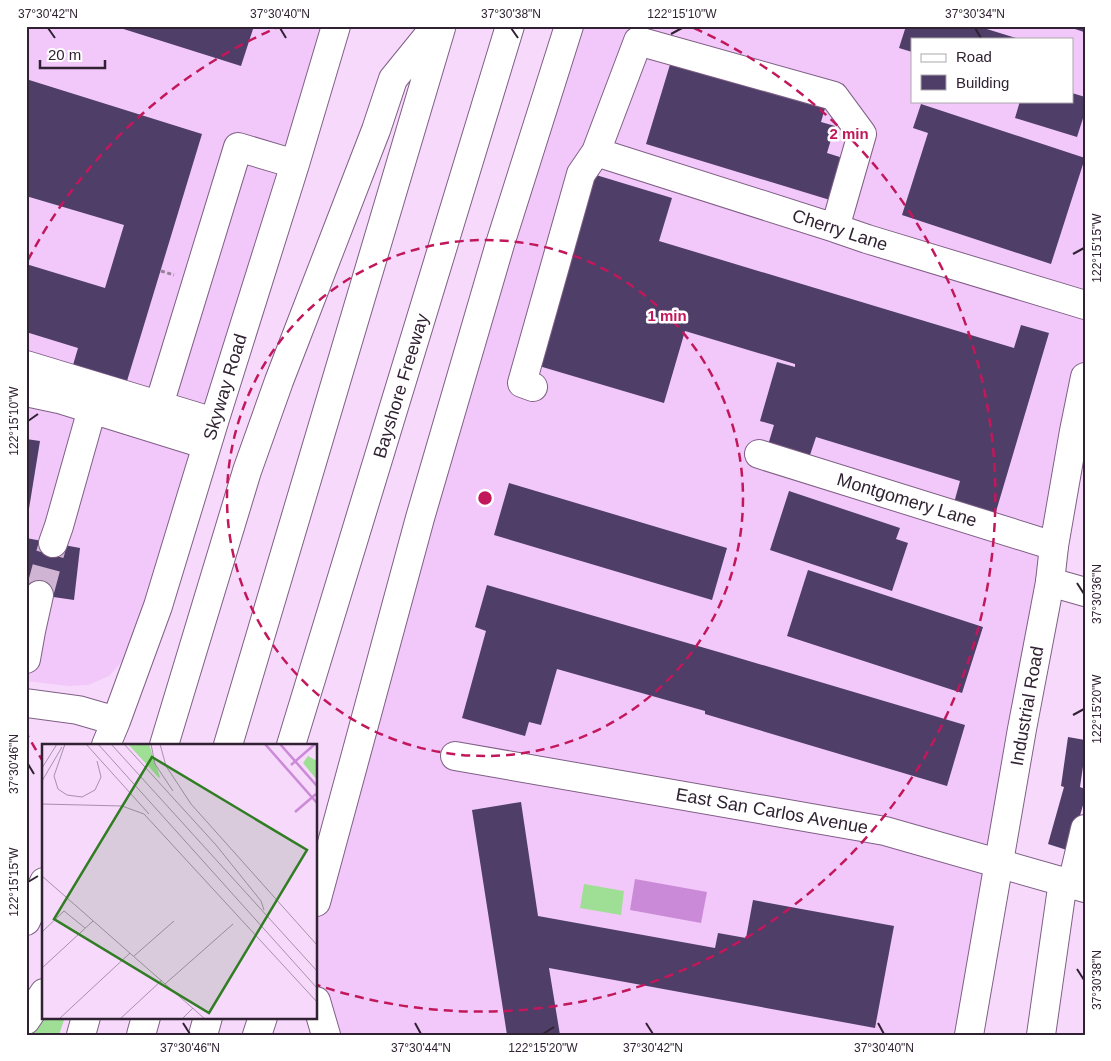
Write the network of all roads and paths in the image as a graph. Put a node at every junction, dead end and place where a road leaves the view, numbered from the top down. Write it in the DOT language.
graph roads {
  1 [pos="336,26"];
  2 [pos="436,26"];
  3 [pos="442,26"];
  4 [pos="510,26"];
  5 [pos="569,26"];
  6 [pos="596,152"];
  7 [pos="295,164"];
  8 [pos="835,228"];
  9 [pos="1085,305"];
  10 [pos="26,365"];
  11 [pos="1085,377"];
  12 [pos="533,387"];
  13 [pos="26,392"];
  14 [pos="159,405"];
  15 [pos="92,409"];
  16 [pos="211,434"];
  17 [pos="759,454"];
  18 [pos="420,518"];
  19 [pos="53,543"];
  20 [pos="1054,546"];
  21 [pos="1050,582"];
  22 [pos="1085,592"];
  23 [pos="39,595"];
  24 [pos="26,659"];
  25 [pos="26,703"];
  26 [pos="111,733"];
  27 [pos="164,739"];
  28 [pos="228,744"];
  29 [pos="291,744"];
  30 [pos="455,756"];
  31 [pos="318,834"];
  32 [pos="1084,834"];
  33 [pos="1000,863"];
  34 [pos="1073,884"];
  35 [pos="42,886"];
  36 [pos="318,895"];
  37 [pos="26,921"];
  38 [pos="42,996"];
  39 [pos="318,1008"];
  40 [pos="86,1018"];
  41 [pos="146,1018"];
  42 [pos="208,1018"];
  43 [pos="263,1018"];
  44 [pos="26,1020"];
  45 [pos="81,1035"];
  46 [pos="141,1035"];
  47 [pos="203,1035"];
  48 [pos="257,1035"];
  49 [pos="326,1035"];
  50 [pos="970,1035"];
  51 [pos="1041,1035"];
  1 -- 7 [label="main road, Skyway Road"];
  2 -- 27 [label="main road"];
  3 -- 28 [label="main road"];
  4 -- 29 [label="main road, Bayshore Freeway"];
  5 -- 18 [label="main road"];
  6 -- 8 [label="main road, Cherry Lane"];
  6 -- 8 [label="main road"];
  6 -- 12 [label="main road"];
  7 -- 14 [label="main road"];
  7 -- 16 [label="main road, Skyway Road"];
  8 -- 9 [label="main road, Cherry Lane"];
  10 -- 14 [label="main road"];
  11 -- 20 [label="main road, Industrial Road"];
  13 -- 15 [label="main road"];
  14 -- 16 [label="main road"];
  15 -- 16 [label="main road"];
  15 -- 19 [label="main road"];
  16 -- 26 [label="main road, Skyway Road"];
  17 -- 20 [label="main road, Montgomery Lane"];
  18 -- 31 [label="main road"];
  18 -- 36 [label="main road"];
  20 -- 21 [label="main road, Industrial Road"];
  21 -- 22 [label="main road"];
  21 -- 33 [label="main road, Industrial Road"];
  23 -- 24 [label="main road"];
  25 -- 26 [label="main road"];
  30 -- 33 [label="main road, East San Carlos Avenue"];
  32 -- 34 [label="main road"];
  33 -- 34 [label="main road, East San Carlos Avenue"];
  33 -- 50 [label="main road, Industrial Road"];
  34 -- 51 [label="main road"];
  35 -- 37 [label="main road"];
  38 -- 44 [label="main road"];
  39 -- 49 [label="main road"];
  40 -- 45 [label="main road"];
  41 -- 46 [label="main road"];
  42 -- 47 [label="main road"];
  43 -- 48 [label="main road"];
}
